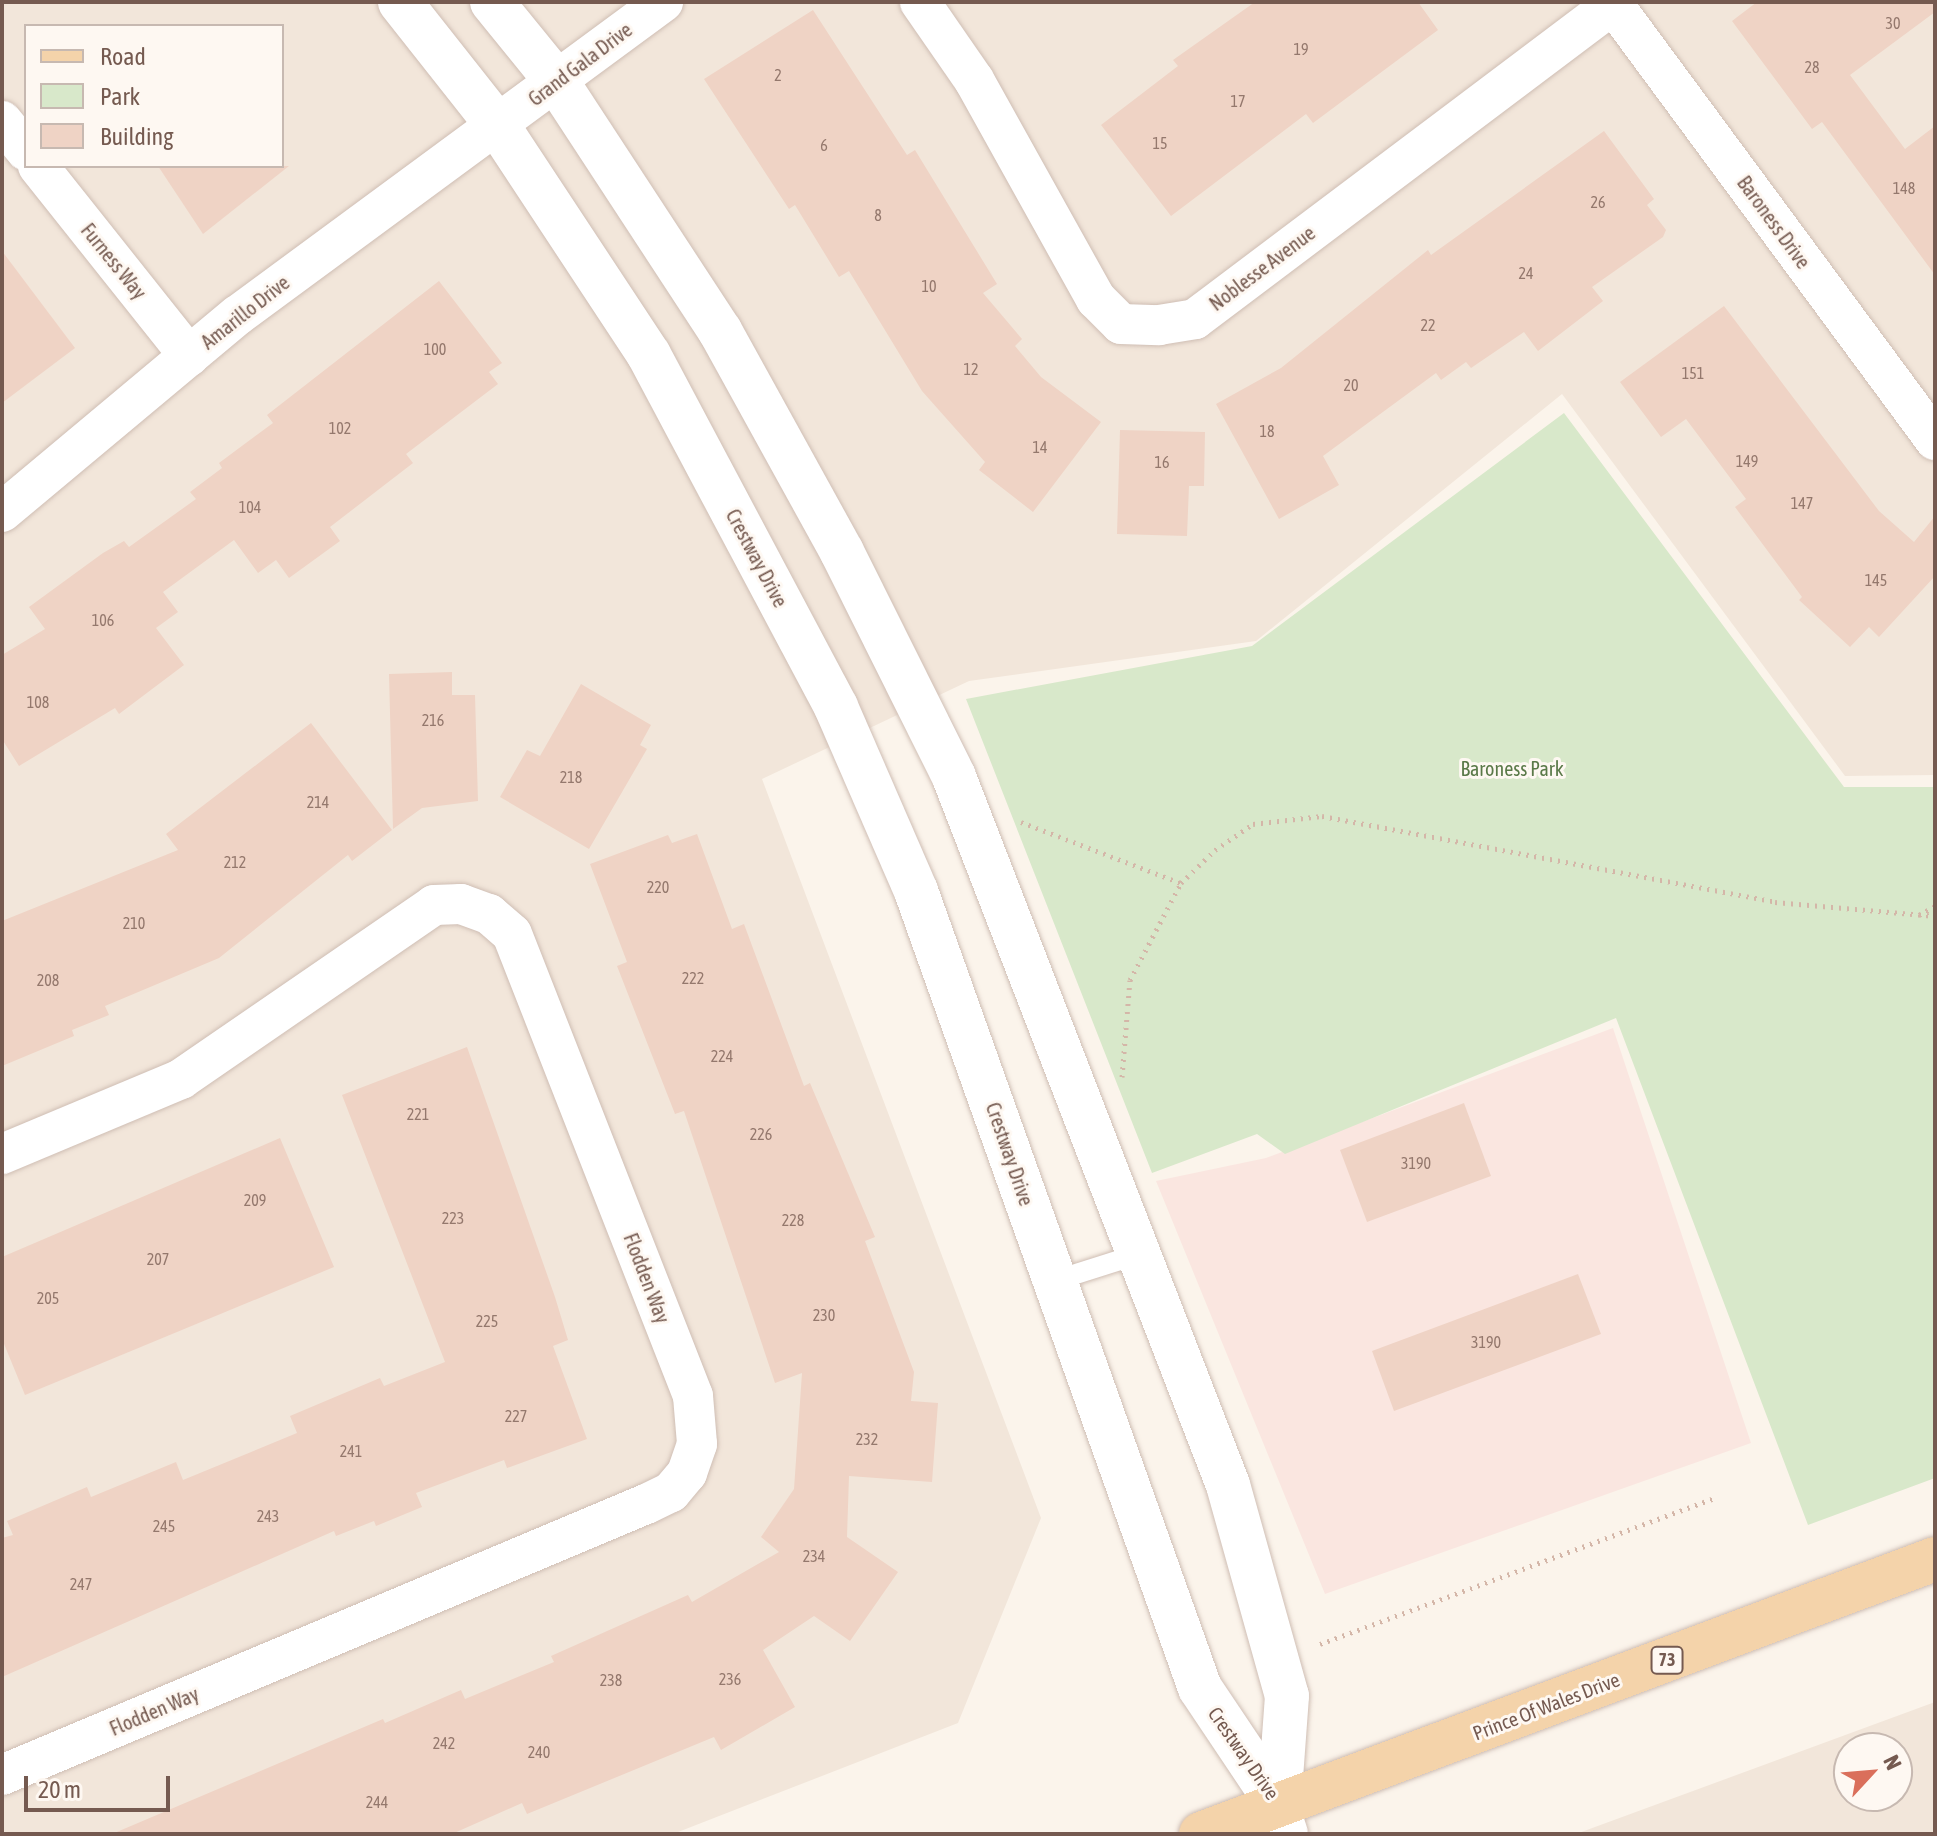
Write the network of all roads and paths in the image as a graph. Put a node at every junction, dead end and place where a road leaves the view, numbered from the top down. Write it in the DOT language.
graph roads {
  1 [pos="400,2"];
  2 [pos="492,2"];
  3 [pos="663,2"];
  4 [pos="920,2"];
  5 [pos="1614,3"];
  6 [pos="557,82"];
  7 [pos="2,121"];
  8 [pos="498,126"];
  9 [pos="24,148"];
  10 [pos="40,168"];
  11 [pos="189,356"];
  12 [pos="1935,440"];
  13 [pos="2,512"];
  14 [pos="1013,819"];
  15 [pos="1181,883"];
  16 [pos="1935,906"];
  17 [pos="1919,915"];
  18 [pos="1935,916"];
  19 [pos="1122,1081"];
  20 [pos="2,1154"];
  21 [pos="1139,1254"];
  22 [pos="1054,1281"];
  23 [pos="1713,1499"];
  24 [pos="1935,1559"];
  25 [pos="1317,1646"];
  26 [pos="2,1775"];
  27 [pos="1284,1820"];
  28 [pos="1201,1834"];
  1 -- 8 [label="street, Crestway Drive"];
  2 -- 6 [label="street, Crestway Drive"];
  3 -- 6 [label="street, Grand Gala Drive"];
  4 -- 5 [label="street, Noblesse Avenue"];
  5 -- 12 [label="street, Baroness Drive"];
  6 -- 8 [label="street, Grand Gala Drive"];
  6 -- 21 [label="street, Crestway Drive"];
  7 -- 9 [label="street"];
  8 -- 11 [label="street, Amarillo Drive"];
  8 -- 22 [label="street, Crestway Drive"];
  10 -- 11 [label="street, Furness Way"];
  11 -- 13 [label="street, Amarillo Drive"];
  14 -- 15 [label="path"];
  15 -- 17 [label="path"];
  15 -- 19 [label="path"];
  16 -- 17 [label="path"];
  17 -- 18 [label="path"];
  20 -- 26 [label="street, Flodden Way"];
  21 -- 22 [label="lane"];
  21 -- 27 [label="street, Crestway Drive"];
  22 -- 27 [label="street, Crestway Drive"];
  23 -- 25 [label="path"];
  24 -- 27 [label="main road, Prince Of Wales Drive / 73"];
  27 -- 28 [label="main road, Prince Of Wales Drive / 73"];
}
